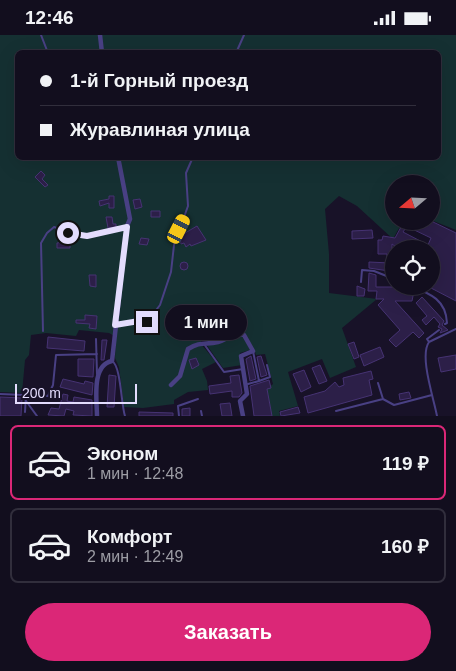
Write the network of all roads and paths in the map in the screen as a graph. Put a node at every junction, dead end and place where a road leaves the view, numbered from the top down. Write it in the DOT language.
graph roads {
  1 [pos="42,35"];
  2 [pos="100,35"];
  3 [pos="244,35"];
  4 [pos="47,50"];
  5 [pos="102,50"];
  6 [pos="237,50"];
  7 [pos="119,160"];
  8 [pos="192,160"];
  9 [pos="127,227"];
  10 [pos="385,275"];
  11 [pos="361,283"];
  12 [pos="432,295"];
  13 [pos="115,325"];
  14 [pos="445,325"];
  15 [pos="456,329"];
  16 [pos="438,330"];
  17 [pos="43,331"];
  18 [pos="96,339"];
  19 [pos="202,342"];
  20 [pos="429,342"];
  21 [pos="253,351"];
  22 [pos="97,354"];
  23 [pos="112,361"];
  24 [pos="267,365"];
  25 [pos="243,369"];
  26 [pos="97,377"];
  27 [pos="259,381"];
  28 [pos="378,383"];
  29 [pos="171,385"];
  30 [pos="246,385"];
  31 [pos="0,394"];
  32 [pos="26,395"];
  33 [pos="433,395"];
  34 [pos="198,399"];
  35 [pos="383,399"];
  36 [pos="26,401"];
  37 [pos="201,411"];
  38 [pos="336,411"];
  39 [pos="26,412"];
  40 [pos="37,416"];
  41 [pos="96,416"];
  42 [pos="125,416"];
  43 [pos="179,416"];
  44 [pos="202,416"];
  45 [pos="243,416"];
  46 [pos="437,416"];
  1 -- 4 [label="lane"];
  2 -- 5 [label="street"];
  3 -- 6 [label="lane"];
  7 -- 9 [label="street"];
  8 -- 13 [label="lane"];
  9 -- 13 [label="street"];
  9 -- 17 [label="lane"];
  10 -- 11 [label="lane"];
  12 -- 14 [label="lane"];
  13 -- 23 [label="street"];
  15 -- 20 [label="lane"];
  16 -- 20 [label="lane"];
  18 -- 22 [label="lane"];
  19 -- 21 [label="street"];
  19 -- 25 [label="lane"];
  19 -- 29 [label="street"];
  20 -- 33 [label="lane"];
  21 -- 25 [label="street"];
  21 -- 27 [label="lane"];
  22 -- 26 [label="lane"];
  22 -- 32 [label="lane"];
  23 -- 26 [label="street"];
  23 -- 42 [label="lane"];
  24 -- 27 [label="lane"];
  25 -- 30 [label="street"];
  26 -- 41 [label="street"];
  27 -- 30 [label="lane"];
  28 -- 35 [label="lane"];
  30 -- 45 [label="street"];
  31 -- 32 [label="lane"];
  32 -- 36 [label="lane"];
  33 -- 35 [label="lane"];
  33 -- 46 [label="lane"];
  34 -- 43 [label="lane"];
  35 -- 38 [label="lane"];
  36 -- 39 [label="lane"];
  36 -- 40 [label="lane"];
  37 -- 44 [label="lane"];
}
